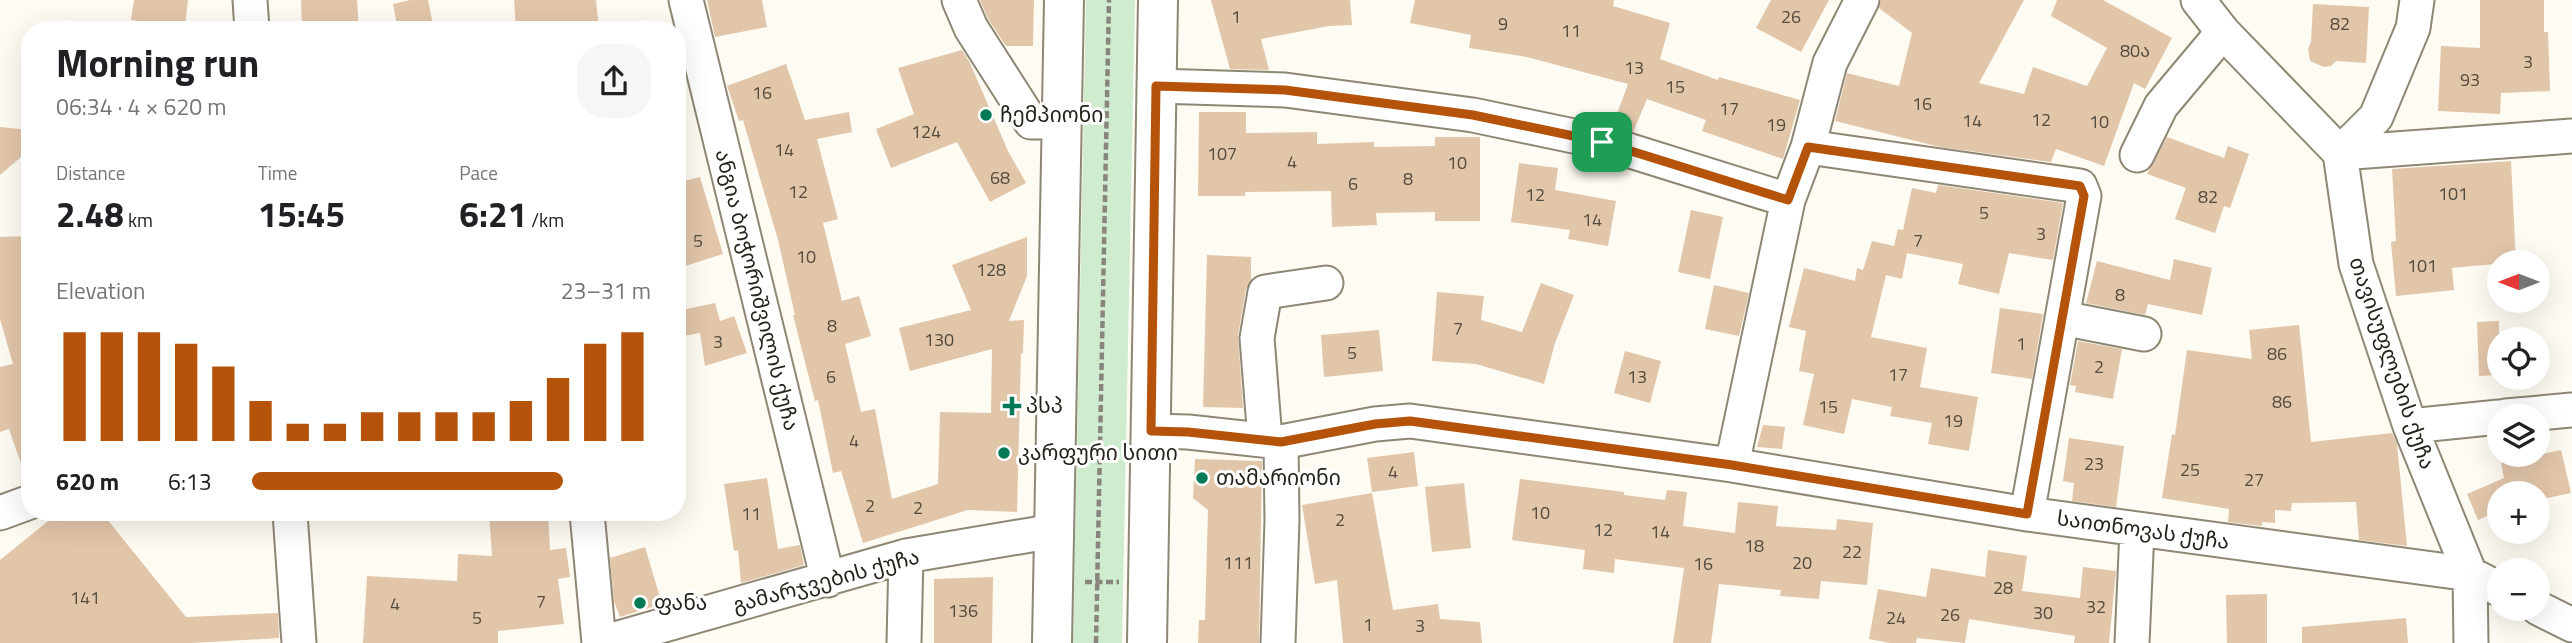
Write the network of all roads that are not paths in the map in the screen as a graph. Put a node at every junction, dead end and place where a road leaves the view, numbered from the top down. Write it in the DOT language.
graph roads {
  1 [pos="250,0"];
  2 [pos="686,0"];
  3 [pos="959,0"];
  4 [pos="1064,0"];
  5 [pos="1158,0"];
  6 [pos="1862,0"];
  7 [pos="2198,0"];
  8 [pos="2417,0"];
  9 [pos="251,21"];
  10 [pos="2223,32"];
  11 [pos="1156,86"];
  12 [pos="1062,122"];
  13 [pos="2572,135"];
  14 [pos="1808,147"];
  15 [pos="2340,153"];
  16 [pos="2137,155"];
  17 [pos="1788,200"];
  18 [pos="1326,283"];
  19 [pos="2062,318"];
  20 [pos="2144,334"];
  21 [pos="2572,410"];
  22 [pos="2550,412"];
  23 [pos="2487,418"];
  24 [pos="2410,426"];
  25 [pos="1151,431"];
  26 [pos="1273,441"];
  27 [pos="1732,465"];
  28 [pos="21,505"];
  29 [pos="0,513"];
  30 [pos="2027,514"];
  31 [pos="291,521"];
  32 [pos="588,521"];
  33 [pos="2137,530"];
  34 [pos="1054,531"];
  35 [pos="906,556"];
  36 [pos="828,580"];
  37 [pos="2484,582"];
  38 [pos="2550,614"];
  39 [pos="2572,625"];
  40 [pos="299,643"];
  41 [pos="600,643"];
  42 [pos="904,643"];
  43 [pos="1052,643"];
  44 [pos="1147,643"];
  45 [pos="1278,643"];
  46 [pos="2132,643"];
  47 [pos="2471,643"];
  1 -- 9 [label="street"];
  2 -- 36 [label="street, ანგია ბოჭორიშვილის ქუჩა"];
  3 -- 12 [label="street"];
  4 -- 12 [label="main road"];
  5 -- 11 [label="main road"];
  6 -- 14 [label="street"];
  7 -- 10 [label="street"];
  8 -- 15 [label="street"];
  10 -- 15 [label="street"];
  10 -- 16 [label="street"];
  11 -- 17 [label="street"];
  11 -- 25 [label="main road"];
  12 -- 34 [label="main road"];
  13 -- 15 [label="street"];
  14 -- 17 [label="street"];
  14 -- 19 [label="street"];
  15 -- 24 [label="street, თავისუფლების ქუჩა"];
  17 -- 27 [label="street"];
  18 -- 26 [label="street"];
  19 -- 20 [label="street"];
  19 -- 30 [label="street"];
  21 -- 22 [label="street"];
  23 -- 24 [label="street"];
  24 -- 37 [label="street, თავისუფლების ქუჩა"];
  25 -- 26 [label="street, საითნოვას ქუჩა"];
  25 -- 44 [label="main road"];
  26 -- 27 [label="street, საითნოვას ქუჩა"];
  26 -- 45 [label="street"];
  27 -- 30 [label="street, საითნოვას ქუჩა"];
  28 -- 29 [label="street"];
  30 -- 33 [label="street, საითნოვას ქუჩა"];
  31 -- 40 [label="street"];
  32 -- 41 [label="street"];
  33 -- 37 [label="street, საითნოვას ქუჩა"];
  33 -- 46 [label="street"];
  34 -- 35 [label="street, გამარჯვების ქუჩა"];
  34 -- 43 [label="main road"];
  35 -- 36 [label="street, გამარჯვების ქუჩა"];
  35 -- 42 [label="street"];
  36 -- 41 [label="street, გამარჯვების ქუჩა"];
  37 -- 47 [label="street"];
  38 -- 39 [label="street"];
}
